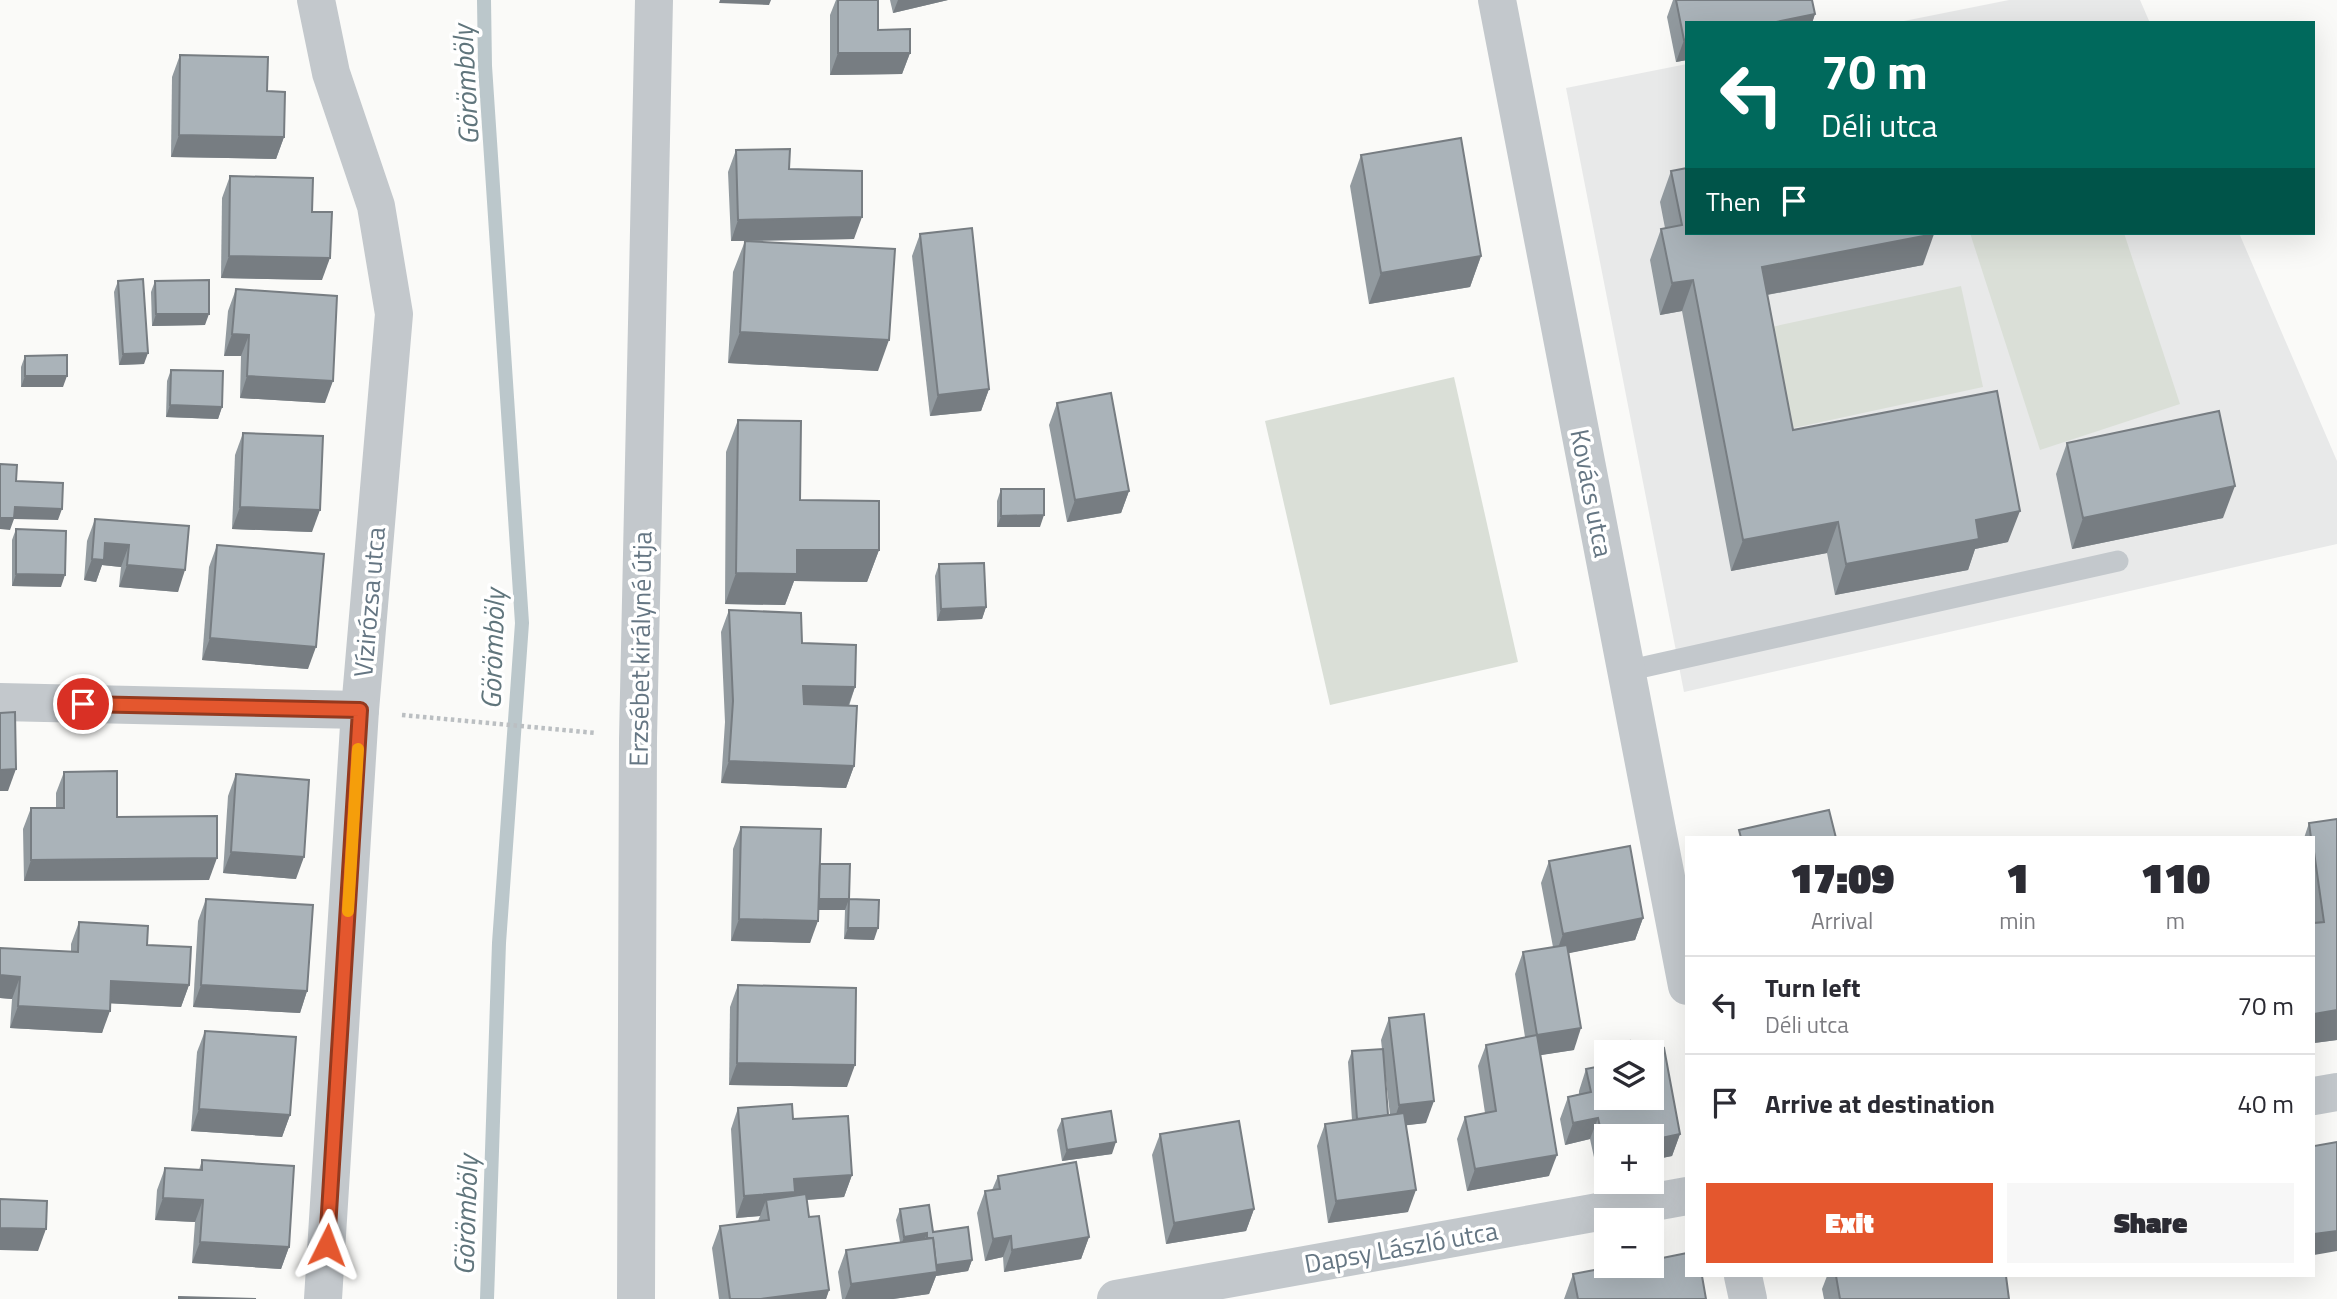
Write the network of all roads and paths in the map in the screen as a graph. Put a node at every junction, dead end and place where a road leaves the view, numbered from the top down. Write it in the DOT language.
graph roads {
  1 [pos="316,0"];
  2 [pos="654,0"];
  3 [pos="1497,0"];
  4 [pos="2118,561"];
  5 [pos="1626,671"];
  6 [pos="0,702"];
  7 [pos="360,710"];
  8 [pos="572,730"];
  9 [pos="1685,976"];
  10 [pos="2337,1093"];
  11 [pos="2315,1096"];
  12 [pos="1685,1196"];
  13 [pos="1744,1277"];
  14 [pos="323,1299"];
  15 [pos="636,1299"];
  16 [pos="1116,1299"];
  17 [pos="1748,1299"];
  1 -- 7 [label="street, Vízirózsa utca"];
  2 -- 15 [label="street, Erzsébet királyné útja"];
  3 -- 5 [label="street, Kovács utca"];
  4 -- 5 [label="lane"];
  5 -- 9 [label="street, Kovács utca"];
  6 -- 7 [label="street"];
  7 -- 8 [label="path"];
  7 -- 14 [label="street, Vízirózsa utca"];
  10 -- 11 [label="street"];
  12 -- 16 [label="street, Dapsy László utca"];
  13 -- 17 [label="street"];
}
